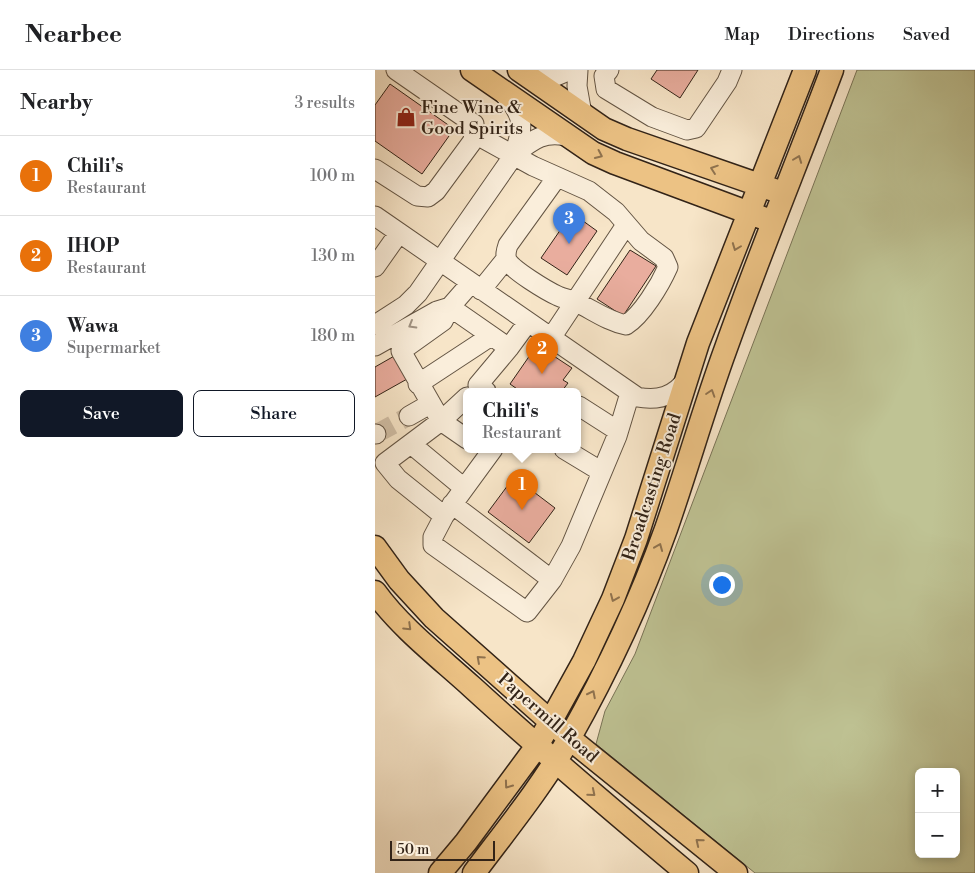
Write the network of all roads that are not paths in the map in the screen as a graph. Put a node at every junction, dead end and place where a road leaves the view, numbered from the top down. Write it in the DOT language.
graph roads {
  1 [pos="396,70"];
  2 [pos="472,70"];
  3 [pos="570,70"];
  4 [pos="578,70"];
  5 [pos="609,70"];
  6 [pos="732,70"];
  7 [pos="805,70"];
  8 [pos="832,70"];
  9 [pos="524,73"];
  10 [pos="501,90"];
  11 [pos="582,114"];
  12 [pos="475,134"];
  13 [pos="571,138"];
  14 [pos="514,155"];
  15 [pos="375,169"];
  16 [pos="557,177"];
  17 [pos="760,185"];
  18 [pos="785,194"];
  19 [pos="749,213"];
  20 [pos="375,216"];
  21 [pos="774,222"];
  22 [pos="626,225"];
  23 [pos="399,233"];
  24 [pos="506,259"];
  25 [pos="441,262"];
  26 [pos="375,267"];
  27 [pos="476,286"];
  28 [pos="574,301"];
  29 [pos="450,307"];
  30 [pos="528,322"];
  31 [pos="375,325"];
  32 [pos="491,336"];
  33 [pos="551,338"];
  34 [pos="375,346"];
  35 [pos="509,348"];
  36 [pos="687,379"];
  37 [pos="418,384"];
  38 [pos="478,388"];
  39 [pos="630,393"];
  40 [pos="463,402"];
  41 [pos="430,404"];
  42 [pos="581,407"];
  43 [pos="409,416"];
  44 [pos="441,421"];
  45 [pos="618,431"];
  46 [pos="463,436"];
  47 [pos="411,444"];
  48 [pos="487,453"];
  49 [pos="571,453"];
  50 [pos="602,472"];
  51 [pos="464,488"];
  52 [pos="448,510"];
  53 [pos="375,547"];
  54 [pos="552,580"];
  55 [pos="375,592"];
  56 [pos="551,722"];
  57 [pos="569,738"];
  58 [pos="537,746"];
  59 [pos="555,762"];
  60 [pos="440,873"];
  61 [pos="474,873"];
  62 [pos="687,873"];
  63 [pos="736,873"];
  1 -- 12 [label="lane"];
  2 -- 10 [label="main road"];
  3 -- 9 [label="lane"];
  4 -- 11 [label="lane"];
  5 -- 6 [label="lane"];
  7 -- 17 [label="main road, Broadcasting Road"];
  18 -- 8 [label="main road, Broadcasting Road, one-way"];
  9 -- 11 [label="main road"];
  10 -- 13 [label="main road"];
  10 -- 14 [label="lane"];
  17 -- 11 [label="main road, one-way"];
  12 -- 14 [label="lane"];
  12 -- 15 [label="lane"];
  13 -- 14 [label="lane"];
  13 -- 19 [label="main road, one-way"];
  14 -- 16 [label="lane"];
  14 -- 25 [label="lane"];
  16 -- 22 [label="lane"];
  16 -- 24 [label="lane"];
  17 -- 18 [label="main road"];
  17 -- 19 [label="main road, Broadcasting Road"];
  18 -- 21 [label="main road, Broadcasting Road"];
  19 -- 21 [label="main road"];
  19 -- 36 [label="main road, Broadcasting Road, one-way"];
  20 -- 23 [label="lane"];
  57 -- 21 [label="main road, Broadcasting Road, one-way"];
  22 -- 28 [label="lane"];
  22 -- 28 [label="lane"];
  23 -- 25 [label="lane"];
  23 -- 26 [label="lane"];
  24 -- 27 [label="lane"];
  24 -- 28 [label="lane"];
  25 -- 27 [label="lane"];
  25 -- 31 [label="lane"];
  27 -- 29 [label="lane"];
  27 -- 30 [label="lane"];
  28 -- 33 [label="lane"];
  29 -- 32 [label="lane"];
  29 -- 34 [label="lane, one-way"];
  29 -- 37 [label="lane"];
  30 -- 33 [label="lane"];
  30 -- 35 [label="lane"];
  32 -- 35 [label="lane"];
  32 -- 37 [label="lane"];
  33 -- 39 [label="lane"];
  35 -- 38 [label="lane"];
  36 -- 39 [label="lane"];
  36 -- 56 [label="main road, Broadcasting Road, one-way"];
  37 -- 41 [label="lane"];
  39 -- 45 [label="lane"];
  40 -- 44 [label="lane"];
  41 -- 43 [label="lane"];
  41 -- 44 [label="lane"];
  42 -- 45 [label="lane"];
  44 -- 46 [label="lane"];
  44 -- 47 [label="lane"];
  45 -- 50 [label="lane"];
  47 -- 51 [label="lane"];
  47 -- 52 [label="lane"];
  48 -- 51 [label="lane"];
  49 -- 50 [label="lane"];
  50 -- 54 [label="lane"];
  51 -- 52 [label="lane"];
  52 -- 54 [label="lane"];
  52 -- 54 [label="lane"];
  56 -- 53 [label="main road, Papermill Road, one-way"];
  55 -- 58 [label="main road, Papermill Road, one-way"];
  56 -- 57 [label="main road, Papermill Road"];
  56 -- 58 [label="main road, Broadcasting Road"];
  57 -- 59 [label="main road, Broadcasting Road"];
  63 -- 57 [label="main road, Papermill Road, one-way"];
  58 -- 59 [label="main road, Papermill Road"];
  58 -- 60 [label="main road, Broadcasting Road, one-way"];
  59 -- 61 [label="main road, Broadcasting Road"];
  59 -- 62 [label="main road, Papermill Road, one-way"];
}
